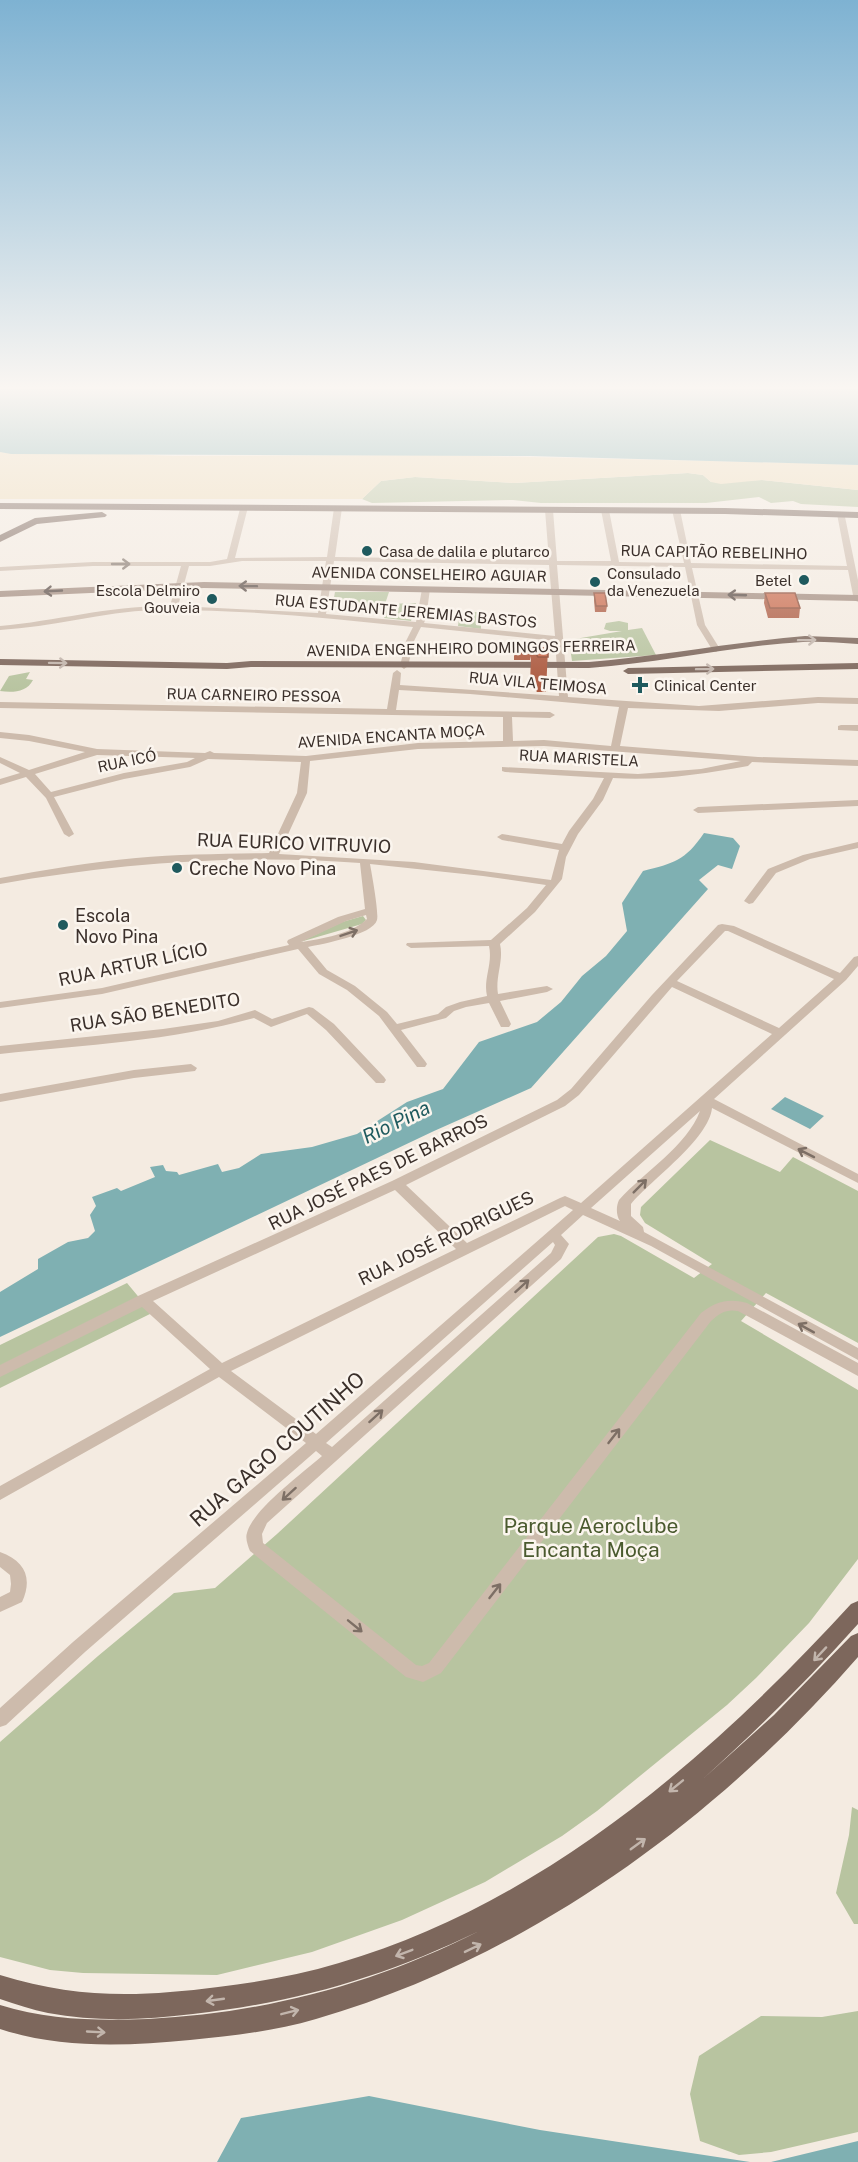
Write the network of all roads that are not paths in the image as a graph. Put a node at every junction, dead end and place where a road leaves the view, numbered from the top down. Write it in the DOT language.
graph roads {
  1 [pos="4,506"];
  2 [pos="244,507"];
  3 [pos="156,508"];
  4 [pos="338,508"];
  5 [pos="549,510"];
  6 [pos="605,510"];
  7 [pos="676,510"];
  8 [pos="841,514"];
  9 [pos="858,515"];
  10 [pos="34,521"];
  11 [pos="0,539"];
  12 [pos="331,559"];
  13 [pos="230,561"];
  14 [pos="554,562"];
  15 [pos="853,562"];
  16 [pos="186,564"];
  17 [pos="615,564"];
  18 [pos="687,565"];
  19 [pos="0,569"];
  20 [pos="179,585"];
  21 [pos="327,587"];
  22 [pos="426,589"];
  23 [pos="557,592"];
  24 [pos="0,594"];
  25 [pos="694,594"];
  26 [pos="858,599"];
  27 [pos="173,609"];
  28 [pos="322,615"];
  29 [pos="420,624"];
  30 [pos="0,628"];
  31 [pos="559,639"];
  32 [pos="858,641"];
  33 [pos="716,649"];
  34 [pos="0,662"];
  35 [pos="858,666"];
  36 [pos="562,669"];
  37 [pos="401,670"];
  38 [pos="394,687"];
  39 [pos="564,699"];
  40 [pos="858,701"];
  41 [pos="624,704"];
  42 [pos="0,705"];
  43 [pos="391,713"];
  44 [pos="507,715"];
  45 [pos="550,716"];
  46 [pos="841,728"];
  47 [pos="858,728"];
  48 [pos="0,735"];
  49 [pos="508,743"];
  50 [pos="615,747"];
  51 [pos="97,752"];
  52 [pos="210,754"];
  53 [pos="306,759"];
  54 [pos="0,760"];
  55 [pos="758,760"];
  56 [pos="858,764"];
  57 [pos="505,769"];
  58 [pos="32,774"];
  59 [pos="609,777"];
  60 [pos="0,782"];
  61 [pos="49,795"];
  62 [pos="858,803"];
  63 [pos="698,810"];
  64 [pos="69,834"];
  65 [pos="502,837"];
  66 [pos="858,845"];
  67 [pos="566,848"];
  68 [pos="273,856"];
  69 [pos="365,862"];
  70 [pos="0,881"];
  71 [pos="552,883"];
  72 [pos="749,901"];
  73 [pos="306,941"];
  74 [pos="494,943"];
  75 [pos="411,945"];
  76 [pos="858,958"];
  77 [pos="842,978"];
  78 [pos="670,982"];
  79 [pos="547,989"];
  80 [pos="493,998"];
  81 [pos="0,1005"];
  82 [pos="505,1024"];
  83 [pos="395,1028"];
  84 [pos="780,1033"];
  85 [pos="0,1050"];
  86 [pos="421,1064"];
  87 [pos="191,1068"];
  88 [pos="380,1080"];
  89 [pos="0,1098"];
  90 [pos="707,1100"];
  91 [pos="858,1179"];
  92 [pos="397,1184"];
  93 [pos="582,1209"];
  94 [pos="554,1235"];
  95 [pos="656,1244"];
  96 [pos="465,1249"];
  97 [pos="143,1300"];
  98 [pos="858,1355"];
  99 [pos="219,1370"];
  100 [pos="858,1370"];
  101 [pos="0,1371"];
  102 [pos="314,1443"];
  103 [pos="333,1455"];
  104 [pos="0,1494"];
  105 [pos="0,1559"];
  106 [pos="0,1605"];
  107 [pos="858,1610"];
  108 [pos="858,1641"];
  109 [pos="0,1719"];
  110 [pos="0,1988"];
  111 [pos="0,2018"];
  1 -- 3 [label="main road"];
  1 -- 10 [label="main road"];
  2 -- 3 [label="main road"];
  2 -- 4 [label="main road"];
  2 -- 13 [label="street"];
  3 -- 10 [label="main road"];
  4 -- 5 [label="main road"];
  4 -- 12 [label="street"];
  5 -- 6 [label="main road"];
  5 -- 14 [label="street"];
  6 -- 7 [label="main road"];
  6 -- 17 [label="street"];
  7 -- 8 [label="main road"];
  7 -- 18 [label="street"];
  8 -- 9 [label="main road"];
  8 -- 15 [label="street"];
  10 -- 11 [label="main road"];
  12 -- 13 [label="street, RUA CAPITÃO REBELINHO"];
  12 -- 14 [label="street, RUA CAPITÃO REBELINHO"];
  12 -- 21 [label="street"];
  13 -- 16 [label="street, RUA CAPITÃO REBELINHO"];
  14 -- 17 [label="street, RUA CAPITÃO REBELINHO"];
  14 -- 23 [label="street"];
  15 -- 18 [label="street, RUA CAPITÃO REBELINHO"];
  15 -- 26 [label="street"];
  19 -- 16 [label="street, RUA CAPITÃO REBELINHO, one-way"];
  16 -- 20 [label="street"];
  17 -- 18 [label="street, RUA CAPITÃO REBELINHO"];
  18 -- 25 [label="street"];
  21 -- 20 [label="main road, AVENIDA CONSELHEIRO AGUIAR, one-way"];
  20 -- 24 [label="main road, AVENIDA CONSELHEIRO AGUIAR, one-way"];
  20 -- 27 [label="street"];
  21 -- 22 [label="main road, AVENIDA CONSELHEIRO AGUIAR"];
  21 -- 28 [label="street"];
  22 -- 23 [label="main road, AVENIDA CONSELHEIRO AGUIAR"];
  22 -- 29 [label="street"];
  23 -- 25 [label="main road, AVENIDA CONSELHEIRO AGUIAR"];
  23 -- 31 [label="street"];
  26 -- 25 [label="main road, AVENIDA CONSELHEIRO AGUIAR, one-way"];
  25 -- 33 [label="street"];
  27 -- 28 [label="street, RUA ESTUDANTE JEREMIAS BASTOS"];
  27 -- 30 [label="street, RUA ESTUDANTE JEREMIAS BASTOS"];
  28 -- 29 [label="street, RUA ESTUDANTE JEREMIAS BASTOS"];
  29 -- 31 [label="street, RUA ESTUDANTE JEREMIAS BASTOS"];
  29 -- 37 [label="street"];
  31 -- 36 [label="street"];
  33 -- 32 [label="main road, AVENIDA ENGENHEIRO DOMINGOS FERREIRA, one-way"];
  33 -- 36 [label="main road, AVENIDA ENGENHEIRO DOMINGOS FERREIRA"];
  34 -- 37 [label="main road, AVENIDA ENGENHEIRO DOMINGOS FERREIRA, one-way"];
  36 -- 35 [label="main road, AVENIDA ENGENHEIRO DOMINGOS FERREIRA, one-way"];
  36 -- 37 [label="main road, AVENIDA ENGENHEIRO DOMINGOS FERREIRA"];
  36 -- 39 [label="street"];
  37 -- 38 [label="street"];
  38 -- 39 [label="street, RUA VILA TEIMOSA"];
  38 -- 43 [label="street"];
  39 -- 41 [label="street, RUA VILA TEIMOSA"];
  40 -- 41 [label="street, RUA VILA TEIMOSA"];
  41 -- 50 [label="street"];
  42 -- 43 [label="street, RUA CARNEIRO PESSOA"];
  43 -- 44 [label="street, RUA CARNEIRO PESSOA"];
  44 -- 45 [label="street, RUA CARNEIRO PESSOA"];
  44 -- 49 [label="street"];
  46 -- 47 [label="street"];
  48 -- 51 [label="street, AVENIDA ENCANTA MOÇA"];
  49 -- 50 [label="street, AVENIDA ENCANTA MOÇA"];
  49 -- 53 [label="street, AVENIDA ENCANTA MOÇA"];
  50 -- 55 [label="street, AVENIDA ENCANTA MOÇA"];
  51 -- 52 [label="street, AVENIDA ENCANTA MOÇA"];
  51 -- 58 [label="street"];
  52 -- 53 [label="street, AVENIDA ENCANTA MOÇA"];
  52 -- 61 [label="street, RUA ICÓ"];
  53 -- 68 [label="street"];
  54 -- 58 [label="street"];
  55 -- 56 [label="street, AVENIDA ENCANTA MOÇA"];
  55 -- 59 [label="street, RUA MARISTELA"];
  57 -- 59 [label="street, RUA MARISTELA"];
  58 -- 60 [label="street"];
  58 -- 61 [label="street"];
  59 -- 67 [label="street"];
  61 -- 64 [label="street"];
  62 -- 63 [label="street"];
  65 -- 67 [label="street"];
  66 -- 72 [label="street"];
  67 -- 71 [label="street"];
  68 -- 69 [label="street, RUA EURICO VITRUVIO"];
  68 -- 70 [label="street, RUA EURICO VITRUVIO"];
  69 -- 71 [label="street, RUA EURICO VITRUVIO"];
  69 -- 73 [label="street, RUA ARTUR LÍCIO"];
  71 -- 74 [label="street"];
  73 -- 81 [label="street, RUA ARTUR LÍCIO"];
  73 -- 83 [label="street"];
  74 -- 75 [label="street"];
  74 -- 80 [label="street"];
  76 -- 77 [label="street"];
  77 -- 78 [label="street, RUA JOSÉ PAES DE BARROS"];
  77 -- 84 [label="street"];
  78 -- 84 [label="street"];
  78 -- 92 [label="street, RUA JOSÉ PAES DE BARROS"];
  79 -- 80 [label="street"];
  80 -- 82 [label="street"];
  80 -- 83 [label="street"];
  83 -- 86 [label="street"];
  84 -- 90 [label="street"];
  85 -- 88 [label="street, RUA SÃO BENEDITO"];
  87 -- 89 [label="street"];
  91 -- 90 [label="street, one-way"];
  90 -- 93 [label="street"];
  95 -- 90 [label="street, one-way"];
  92 -- 96 [label="street"];
  92 -- 97 [label="street, RUA JOSÉ PAES DE BARROS"];
  93 -- 94 [label="street, RUA GAGO COUTINHO"];
  93 -- 95 [label="street"];
  93 -- 96 [label="street, RUA JOSÉ RODRIGUES"];
  94 -- 102 [label="street, RUA GAGO COUTINHO"];
  103 -- 94 [label="street, one-way"];
  98 -- 95 [label="street, one-way"];
  96 -- 99 [label="street, RUA JOSÉ RODRIGUES"];
  97 -- 99 [label="street"];
  97 -- 101 [label="street, RUA JOSÉ PAES DE BARROS"];
  99 -- 102 [label="street"];
  99 -- 104 [label="street, RUA JOSÉ RODRIGUES"];
  103 -- 100 [label="street, one-way"];
  102 -- 103 [label="street"];
  102 -- 109 [label="street, RUA GAGO COUTINHO"];
  105 -- 106 [label="street"];
  107 -- 110 [label="main road, one-way"];
  111 -- 108 [label="main road, one-way"];
}
